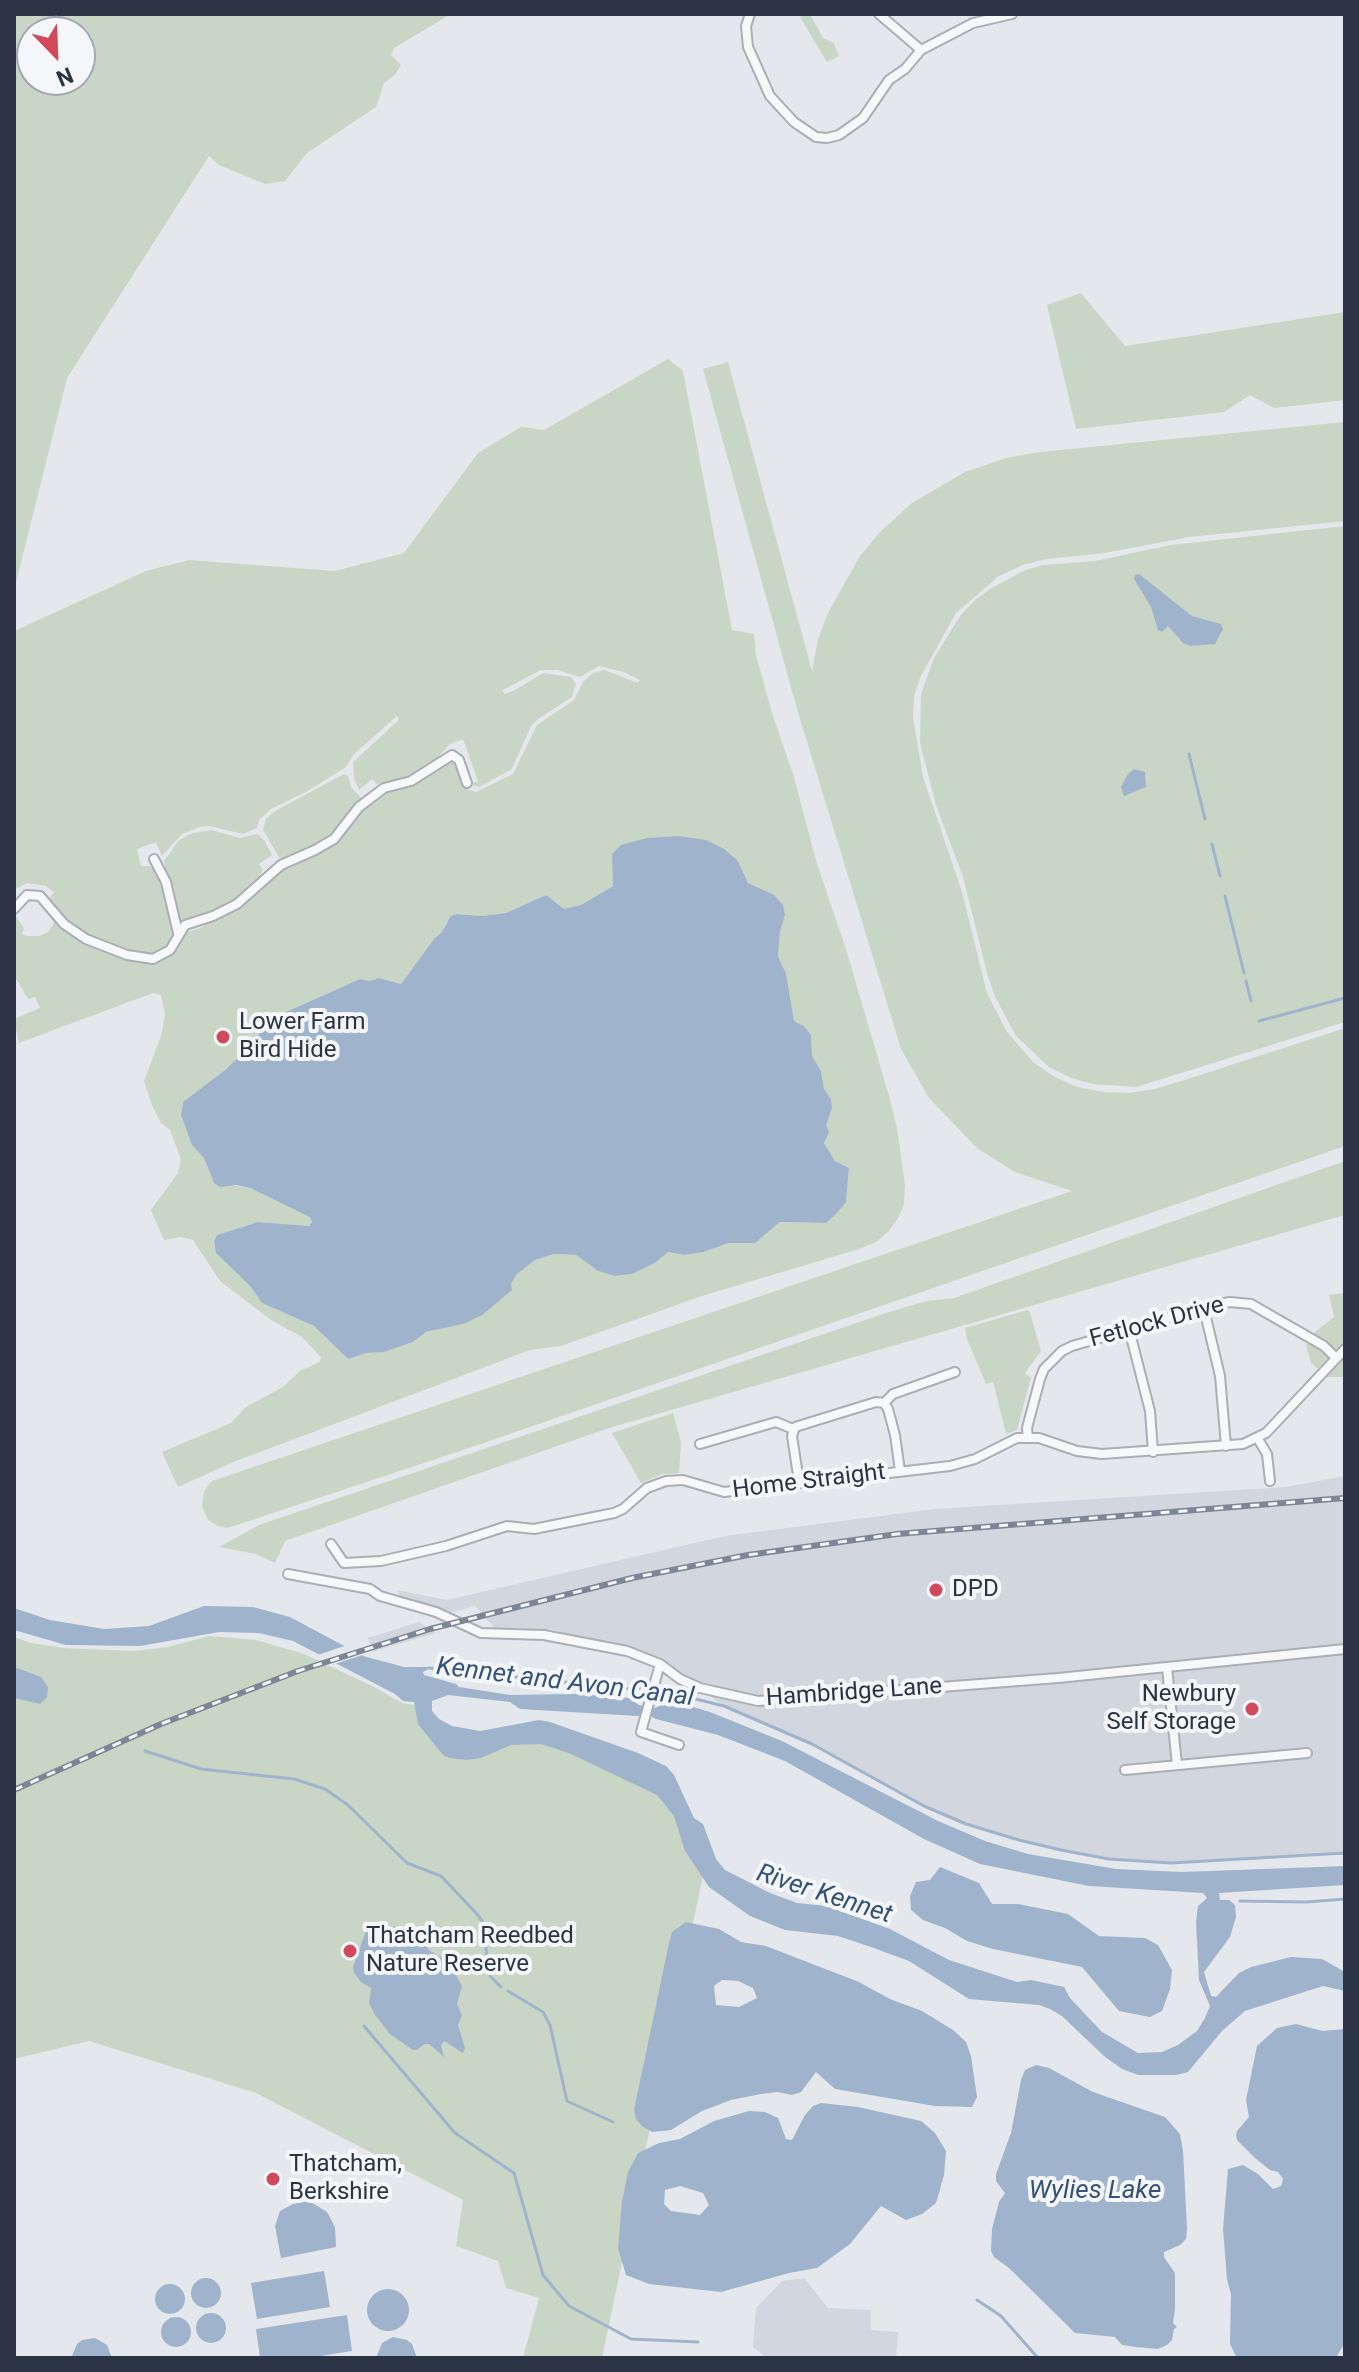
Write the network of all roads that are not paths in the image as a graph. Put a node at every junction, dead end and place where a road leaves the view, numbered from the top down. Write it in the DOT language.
graph roads {
  1 [pos="750,14"];
  2 [pos="879,14"];
  3 [pos="1012,14"];
  4 [pos="921,50"];
  5 [pos="467,783"];
  6 [pos="154,859"];
  7 [pos="14,909"];
  8 [pos="178,933"];
  9 [pos="1204,1309"];
  10 [pos="1129,1329"];
  11 [pos="1345,1349"];
  12 [pos="1335,1357"];
  13 [pos="955,1372"];
  14 [pos="884,1403"];
  15 [pos="793,1429"];
  16 [pos="1028,1438"];
  17 [pos="1258,1439"];
  18 [pos="700,1444"];
  19 [pos="1226,1446"];
  20 [pos="1153,1452"];
  21 [pos="900,1471"];
  22 [pos="1270,1481"];
  23 [pos="799,1482"];
  24 [pos="331,1544"];
  25 [pos="288,1574"];
  26 [pos="1345,1649"];
  27 [pos="660,1664"];
  28 [pos="1167,1667"];
  29 [pos="679,1745"];
  30 [pos="1307,1753"];
  31 [pos="1177,1765"];
  32 [pos="1125,1770"];
  1 -- 4 [label="street"];
  2 -- 4 [label="street"];
  3 -- 4 [label="street"];
  5 -- 8 [label="street"];
  6 -- 8 [label="street"];
  7 -- 8 [label="street"];
  9 -- 10 [label="street, Fetlock Drive"];
  9 -- 12 [label="street, Fetlock Drive"];
  9 -- 19 [label="street"];
  10 -- 16 [label="street, Fetlock Drive"];
  10 -- 20 [label="street"];
  11 -- 12 [label="street"];
  12 -- 17 [label="street"];
  13 -- 14 [label="street"];
  14 -- 15 [label="street"];
  14 -- 21 [label="street"];
  15 -- 18 [label="street"];
  15 -- 23 [label="street"];
  16 -- 20 [label="street, Home Straight"];
  16 -- 21 [label="street, Home Straight"];
  17 -- 19 [label="street, Home Straight"];
  17 -- 22 [label="street"];
  19 -- 20 [label="street, Home Straight"];
  21 -- 23 [label="street, Home Straight"];
  23 -- 24 [label="street, Home Straight"];
  25 -- 27 [label="street, Hambridge Lane"];
  26 -- 28 [label="street, Hambridge Lane"];
  27 -- 28 [label="street, Hambridge Lane"];
  27 -- 29 [label="street"];
  28 -- 31 [label="street"];
  30 -- 31 [label="street"];
  31 -- 32 [label="street"];
}
